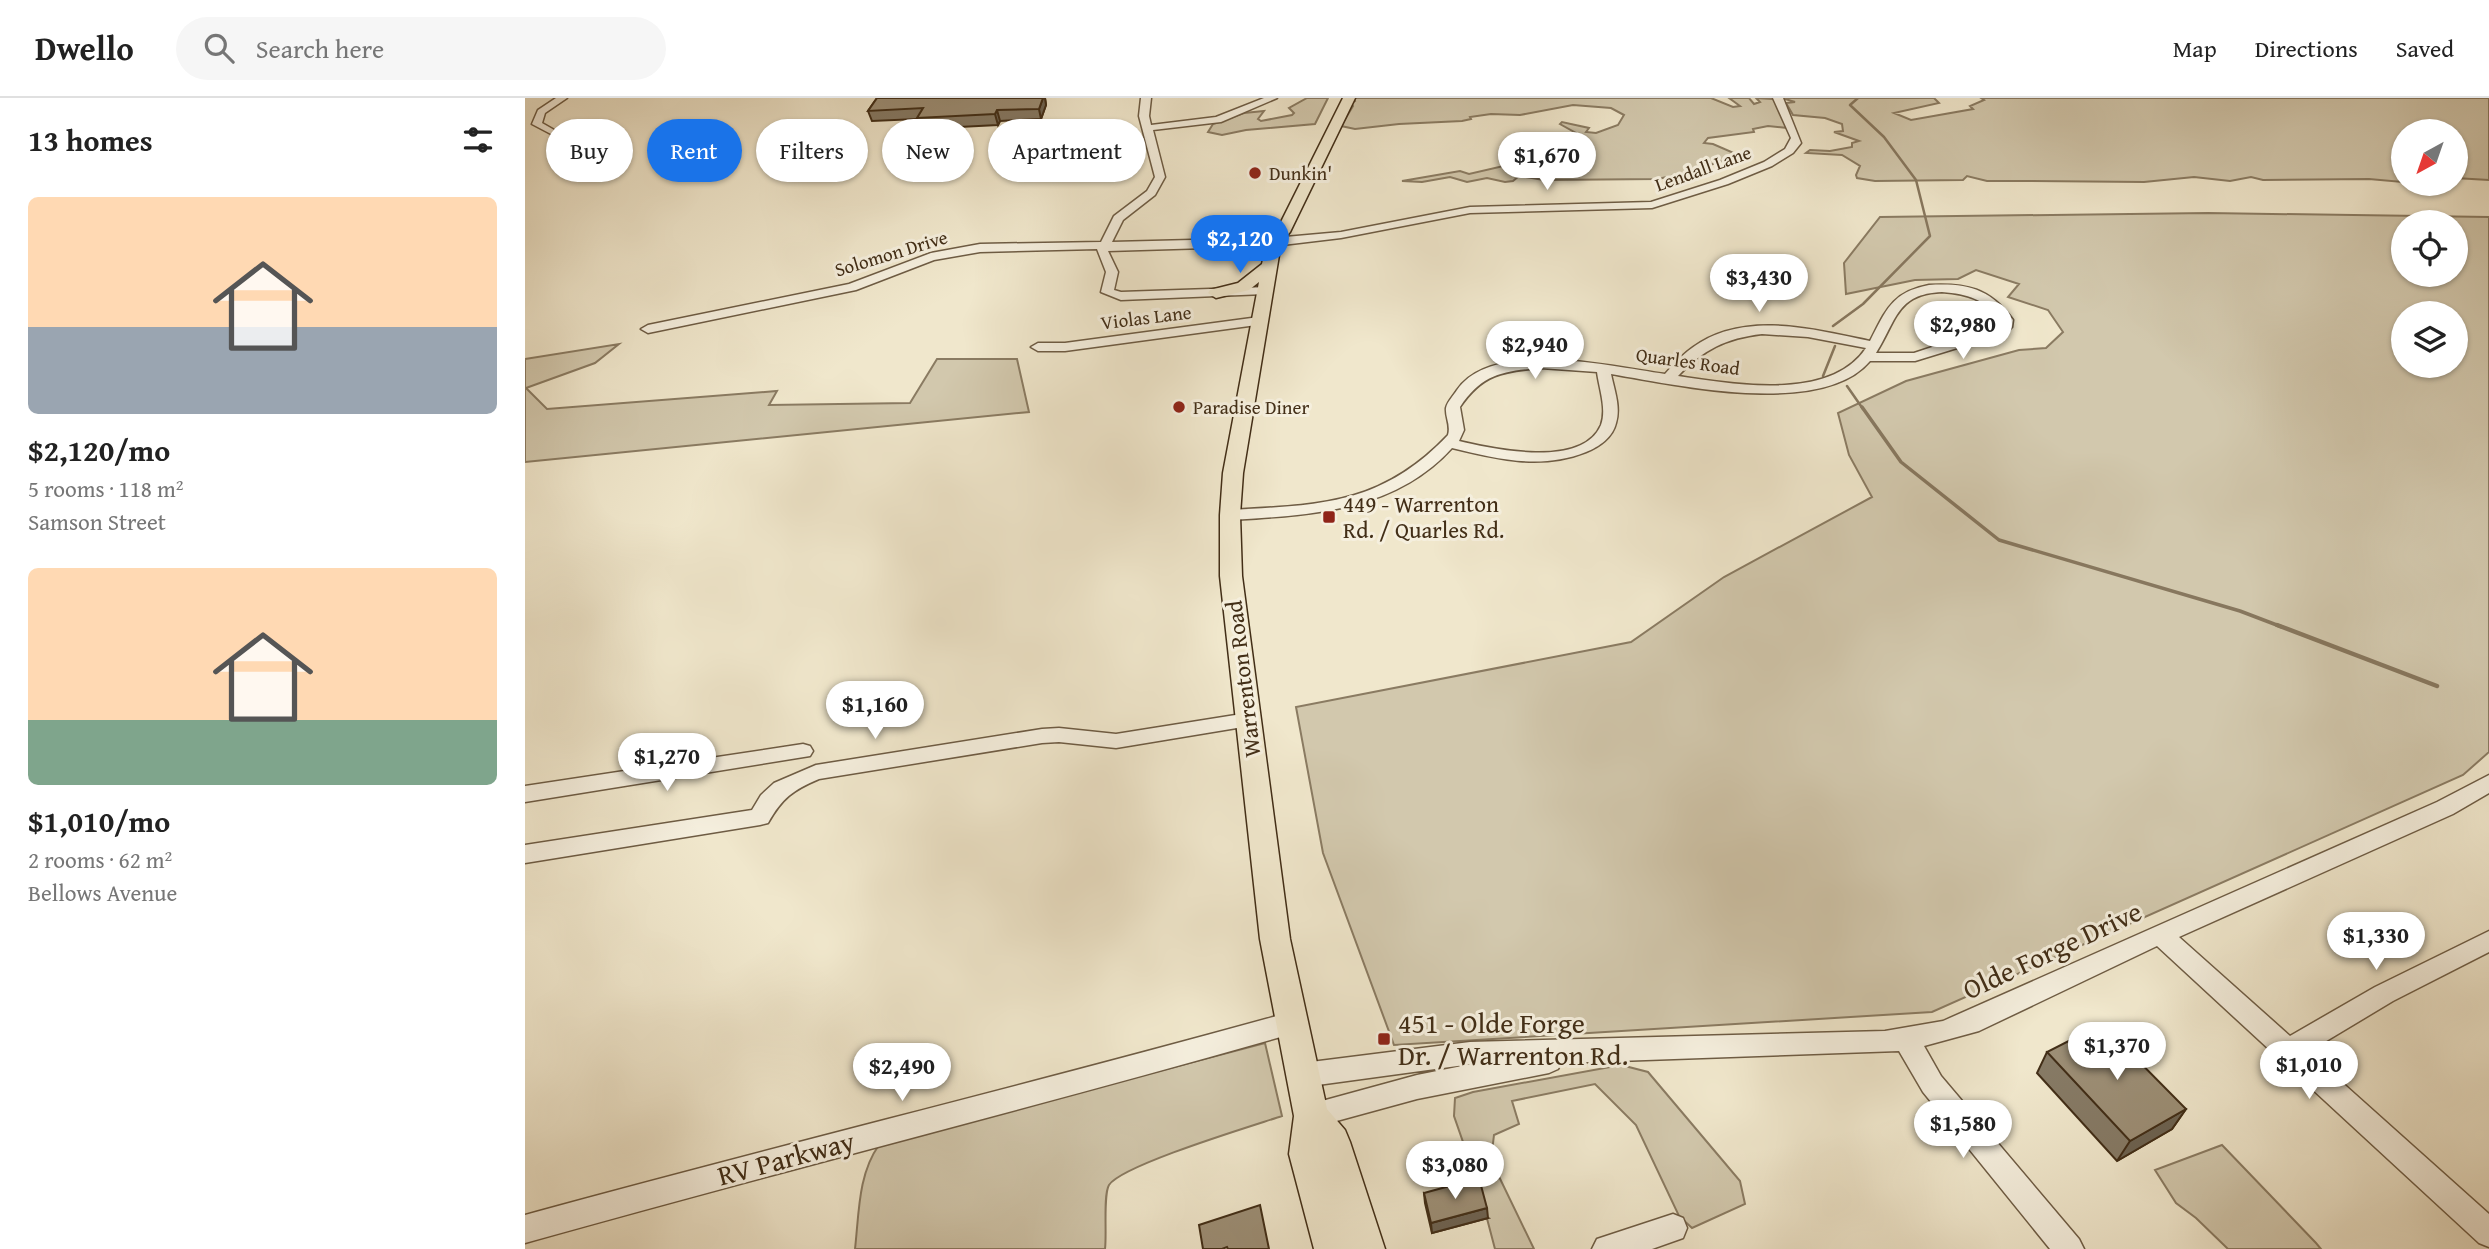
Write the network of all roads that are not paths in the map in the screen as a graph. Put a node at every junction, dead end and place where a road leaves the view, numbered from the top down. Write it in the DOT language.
graph roads {
  1 [pos="562,98"];
  2 [pos="1146,98"];
  3 [pos="1272,98"];
  4 [pos="1339,98"];
  5 [pos="1349,98"];
  6 [pos="1778,98"];
  7 [pos="546,128"];
  8 [pos="1147,128"];
  9 [pos="1274,242"];
  10 [pos="1105,245"];
  11 [pos="1269,267"];
  12 [pos="1265,290"];
  13 [pos="1216,293"];
  14 [pos="1259,320"];
  15 [pos="648,329"];
  16 [pos="1038,348"];
  17 [pos="1871,352"];
  18 [pos="1603,369"];
  19 [pos="1668,379"];
  20 [pos="1450,443"];
  21 [pos="1230,515"];
  22 [pos="1248,720"];
  23 [pos="803,751"];
  24 [pos="2489,783"];
  25 [pos="525,794"];
  26 [pos="525,853"];
  27 [pos="2160,934"];
  28 [pos="2489,940"];
  29 [pos="1291,1023"];
  30 [pos="1906,1039"];
  31 [pos="2288,1050"];
  32 [pos="1611,1052"];
  33 [pos="1303,1075"];
  34 [pos="1311,1116"];
  35 [pos="1673,1228"];
  36 [pos="525,1229"];
  37 [pos="2489,1233"];
  38 [pos="1333,1249"];
  39 [pos="1366,1249"];
  40 [pos="1607,1249"];
  41 [pos="2069,1249"];
  1 -- 7 [label="street"];
  2 -- 8 [label="street"];
  3 -- 8 [label="street"];
  4 -- 9 [label="main road, Warrenton Road"];
  5 -- 9 [label="main road, Warrenton Road"];
  6 -- 9 [label="street, Lendall Lane"];
  8 -- 10 [label="street"];
  9 -- 10 [label="street, Solomon Drive"];
  9 -- 11 [label="main road, Warrenton Road"];
  10 -- 13 [label="street"];
  10 -- 15 [label="street, Solomon Drive"];
  11 -- 12 [label="main road, Warrenton Road"];
  11 -- 13 [label="main road"];
  12 -- 13 [label="street"];
  12 -- 14 [label="main road, Warrenton Road"];
  13 -- 14 [label="main road"];
  14 -- 16 [label="street, Violas Lane"];
  14 -- 21 [label="main road, Warrenton Road"];
  17 -- 17 [label="street"];
  17 -- 19 [label="street, Quarles Road"];
  17 -- 19 [label="street"];
  18 -- 19 [label="street, Quarles Road"];
  18 -- 20 [label="street, Quarles Road"];
  18 -- 20 [label="street"];
  20 -- 21 [label="street"];
  21 -- 22 [label="main road, Warrenton Road"];
  22 -- 26 [label="street"];
  22 -- 29 [label="main road, Warrenton Road"];
  23 -- 25 [label="street"];
  24 -- 27 [label="street, Olde Forge Drive"];
  27 -- 30 [label="street, Olde Forge Drive"];
  27 -- 31 [label="street"];
  28 -- 31 [label="street"];
  29 -- 33 [label="main road, Warrenton Road"];
  29 -- 36 [label="street, RV Parkway"];
  30 -- 32 [label="street, Olde Forge Drive"];
  30 -- 41 [label="street"];
  31 -- 37 [label="street"];
  32 -- 33 [label="street, Olde Forge Drive"];
  32 -- 34 [label="street, Olde Forge Drive"];
  33 -- 34 [label="main road, Warrenton Road"];
  34 -- 38 [label="main road, Warrenton Road"];
  34 -- 39 [label="main road, Warrenton Road"];
  35 -- 40 [label="street"];
}
